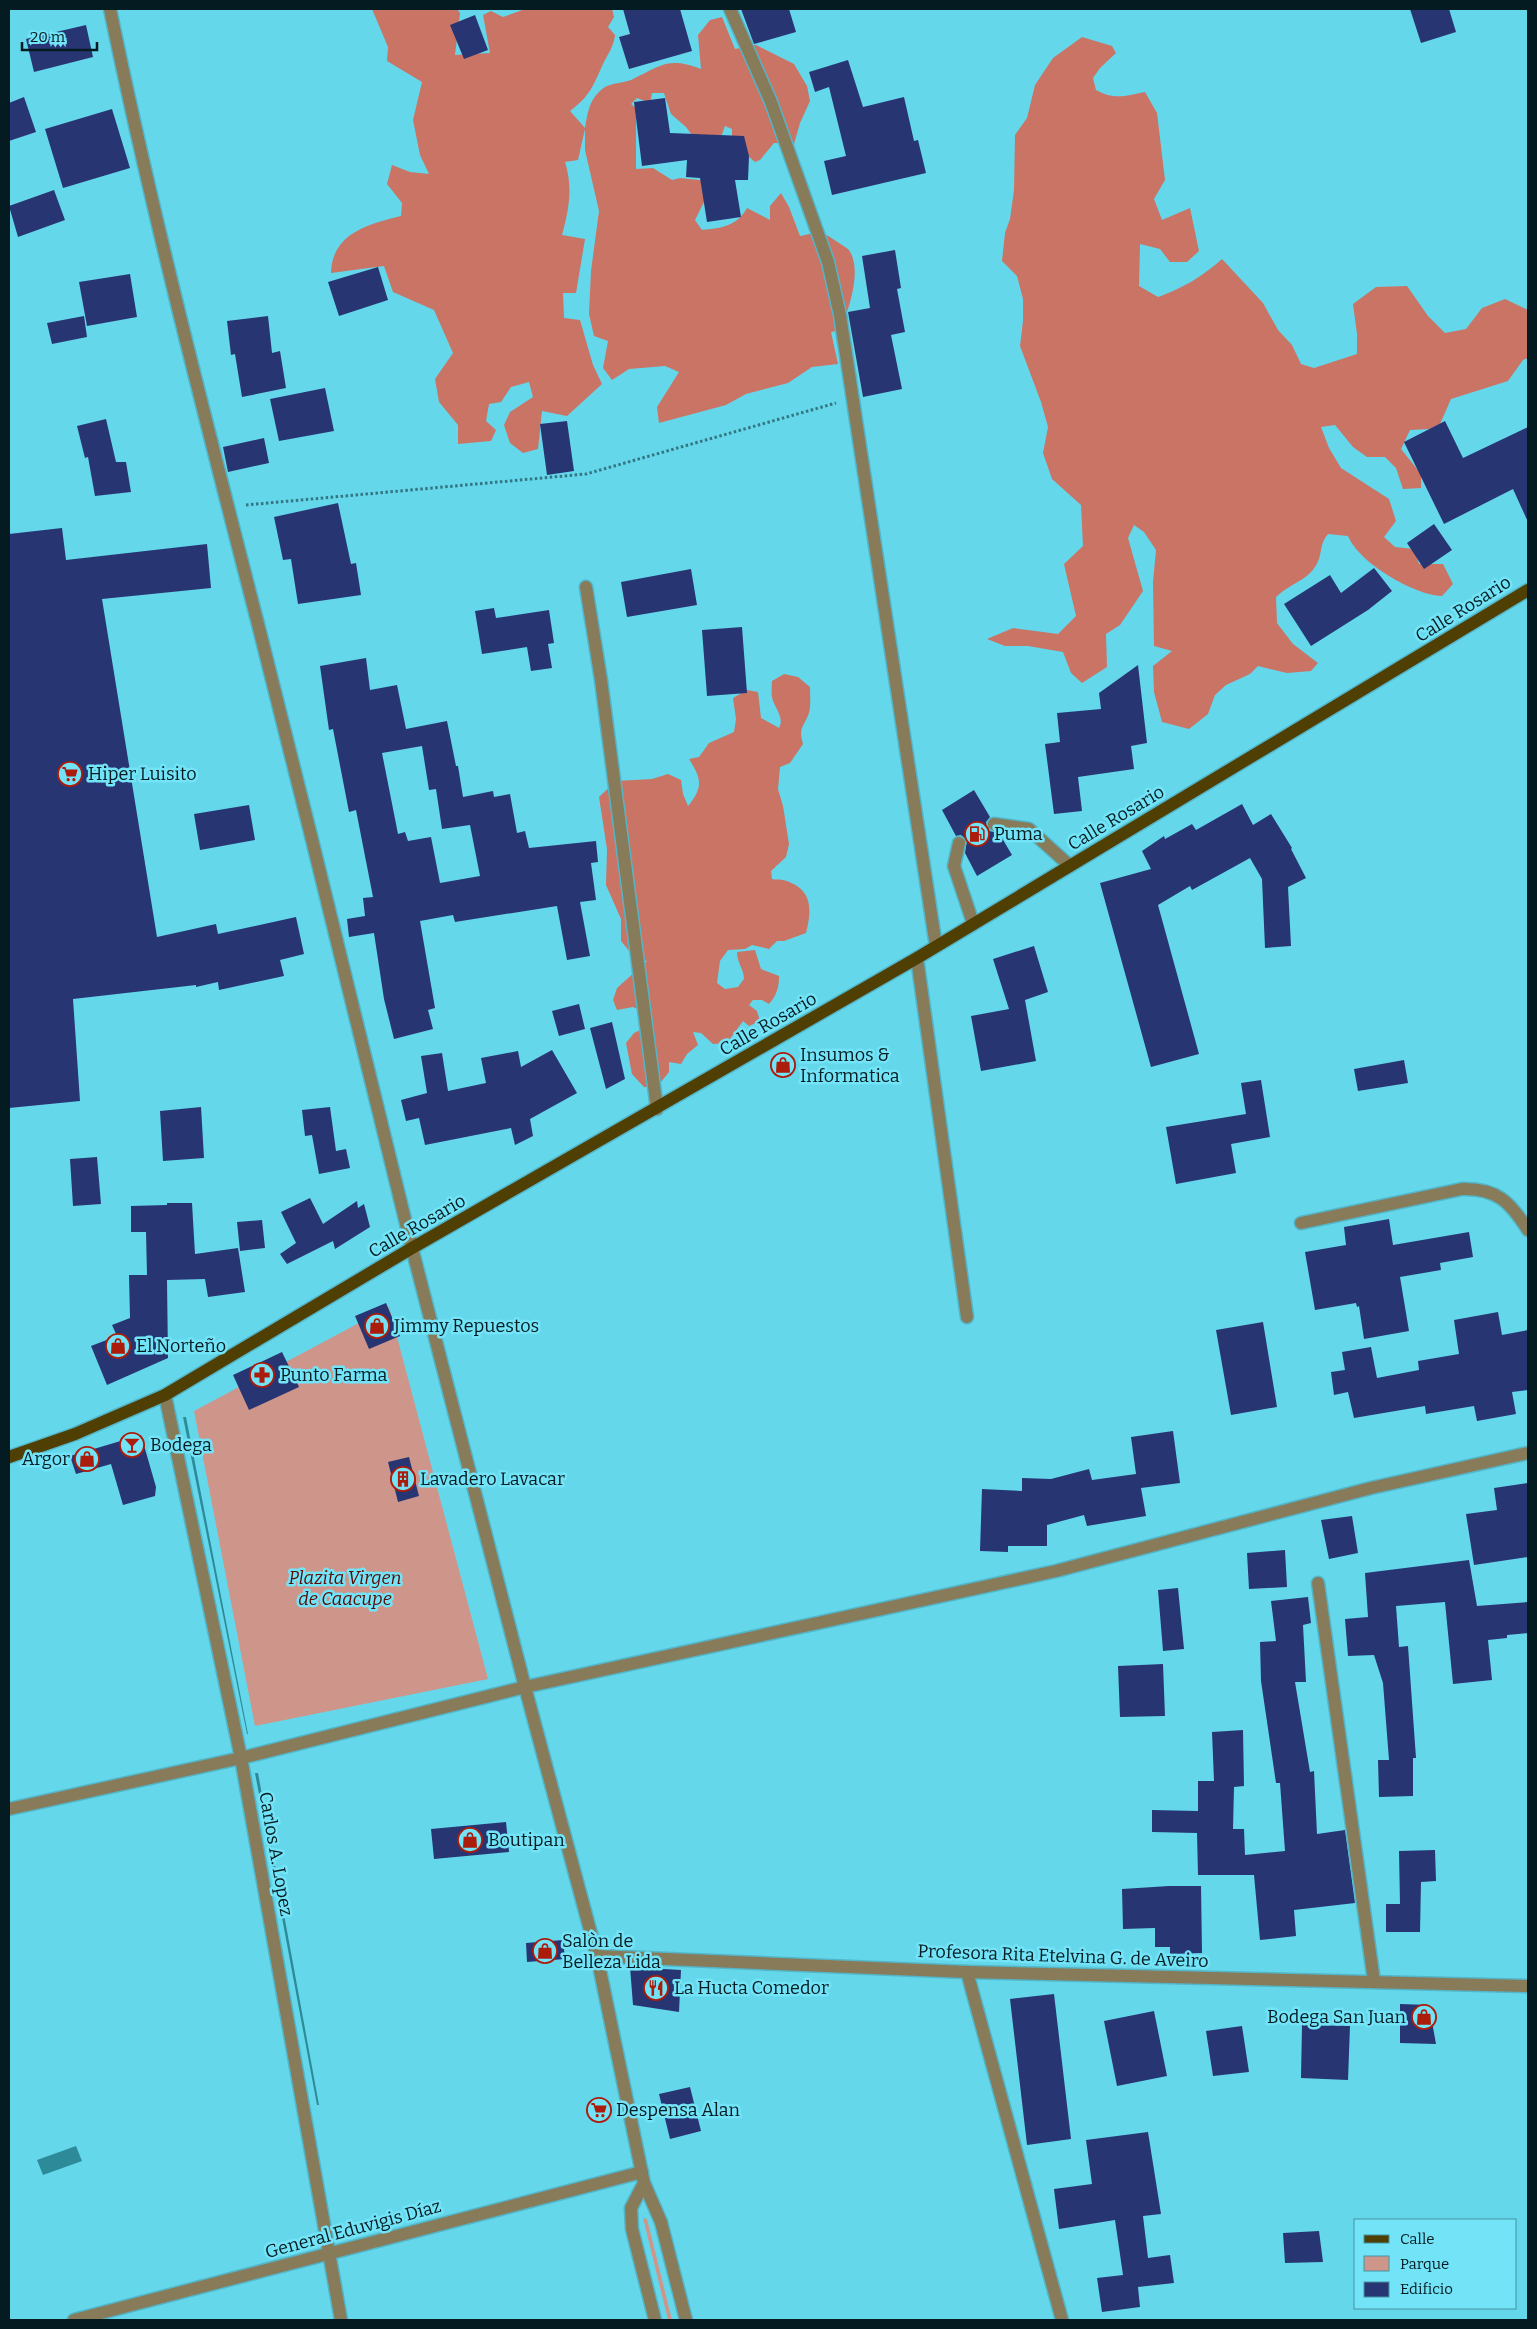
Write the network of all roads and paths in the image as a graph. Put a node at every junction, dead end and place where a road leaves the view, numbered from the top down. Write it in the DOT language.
graph roads {
  1 [pos="110,9"];
  2 [pos="730,9"];
  3 [pos="853,398"];
  4 [pos="228,507"];
  5 [pos="586,587"];
  6 [pos="1528,590"];
  7 [pos="994,824"];
  8 [pos="959,843"];
  9 [pos="1070,866"];
  10 [pos="973,923"];
  11 [pos="936,946"];
  12 [pos="917,958"];
  13 [pos="657,1108"];
  14 [pos="1301,1223"];
  15 [pos="1528,1230"];
  16 [pos="412,1248"];
  17 [pos="967,1317"];
  18 [pos="165,1396"];
  19 [pos="1528,1453"];
  20 [pos="9,1457"];
  21 [pos="1318,1583"];
  22 [pos="525,1687"];
  23 [pos="241,1758"];
  24 [pos="9,1809"];
  25 [pos="597,1956"];
  26 [pos="967,1972"];
  27 [pos="1374,1981"];
  28 [pos="1528,1986"];
  29 [pos="643,2178"];
  30 [pos="329,2253"];
  31 [pos="74,2320"];
  32 [pos="341,2320"];
  33 [pos="655,2320"];
  34 [pos="686,2320"];
  35 [pos="1062,2320"];
  1 -- 4 [label="street"];
  2 -- 3 [label="street"];
  3 -- 4 [label="path"];
  3 -- 11 [label="street"];
  4 -- 16 [label="street"];
  5 -- 13 [label="street"];
  6 -- 9 [label="main road, Calle Rosario"];
  7 -- 9 [label="street"];
  8 -- 10 [label="street"];
  9 -- 10 [label="main road, Calle Rosario"];
  10 -- 11 [label="main road, Calle Rosario"];
  11 -- 12 [label="main road, Calle Rosario"];
  12 -- 13 [label="main road, Calle Rosario"];
  12 -- 17 [label="street"];
  13 -- 16 [label="main road, Calle Rosario"];
  14 -- 15 [label="street"];
  16 -- 18 [label="main road, Calle Rosario"];
  16 -- 22 [label="street"];
  18 -- 20 [label="main road, Calle Rosario"];
  18 -- 23 [label="street, Carlos A. Lopez"];
  19 -- 22 [label="street"];
  21 -- 27 [label="street"];
  22 -- 23 [label="street"];
  22 -- 25 [label="street"];
  23 -- 24 [label="street"];
  23 -- 30 [label="street, Carlos A. Lopez"];
  25 -- 26 [label="street, Profesora Rita Etelvina G. de Aveiro"];
  25 -- 29 [label="street"];
  26 -- 27 [label="street, Profesora Rita Etelvina G. de Aveiro"];
  26 -- 35 [label="street"];
  27 -- 28 [label="street, Profesora Rita Etelvina G. de Aveiro"];
  29 -- 30 [label="street, General Eduvigis Díaz"];
  29 -- 33 [label="street"];
  29 -- 34 [label="street"];
  30 -- 31 [label="street, General Eduvigis Díaz"];
  30 -- 32 [label="street, Carlos A. Lopez"];
}
